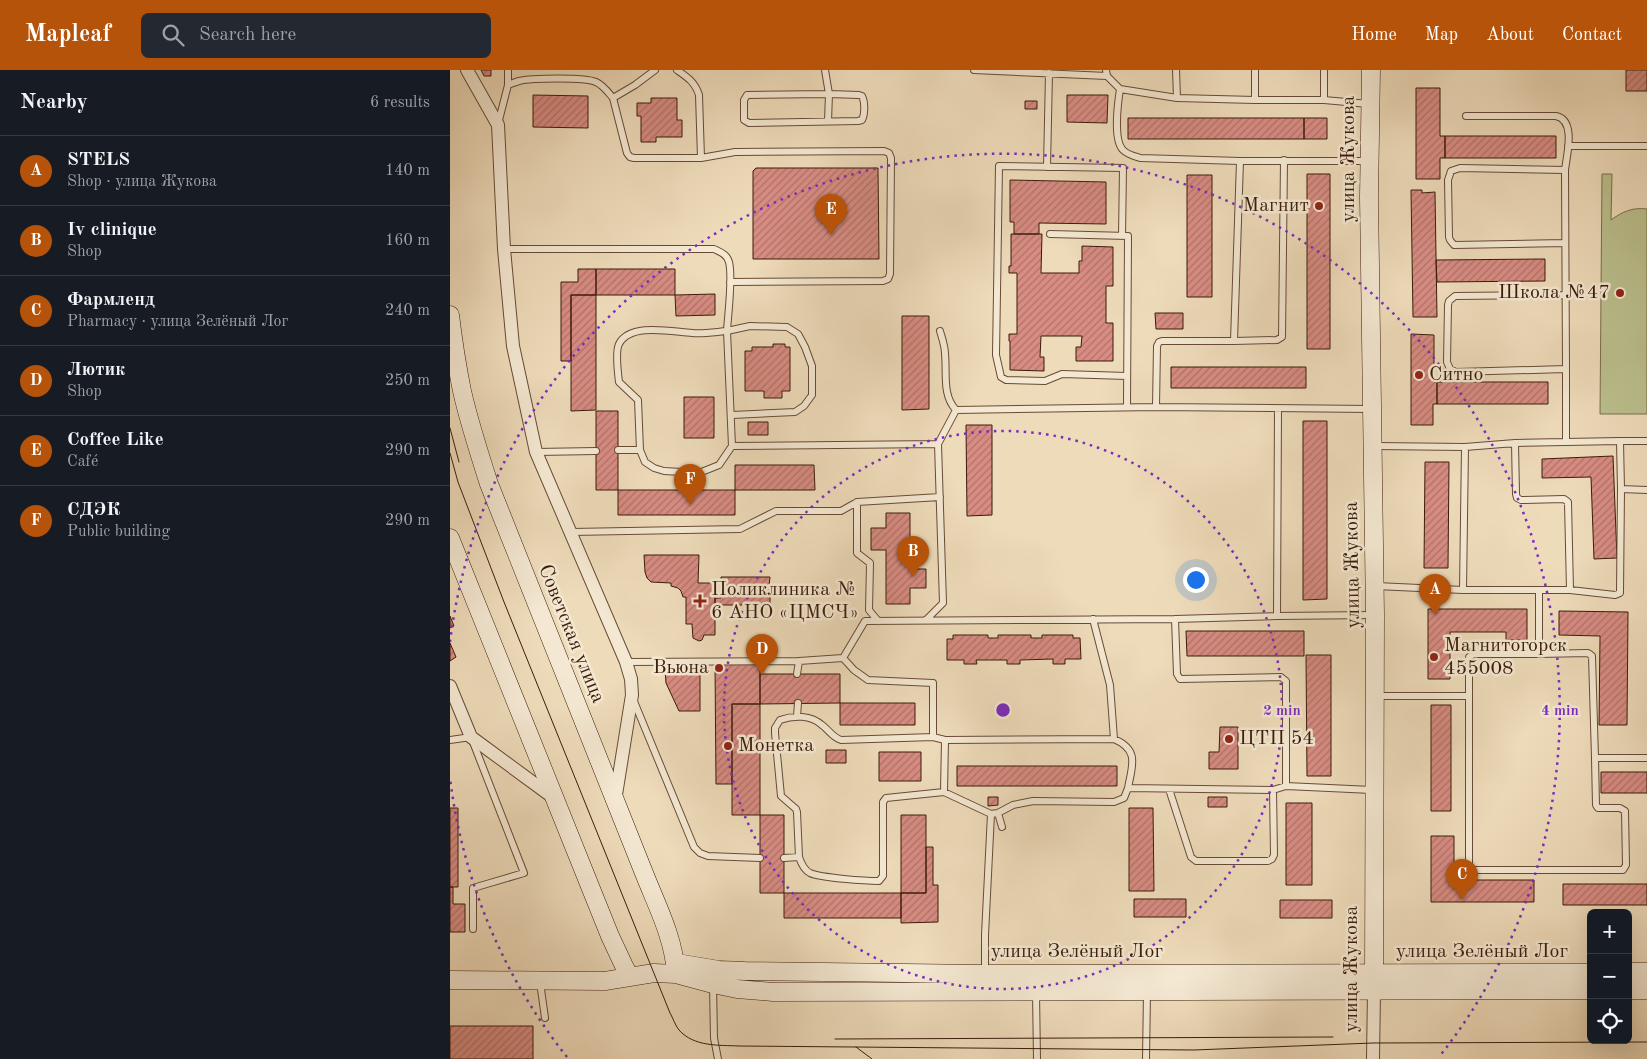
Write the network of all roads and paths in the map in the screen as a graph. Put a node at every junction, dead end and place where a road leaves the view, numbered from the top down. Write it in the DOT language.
graph roads {
  1 [pos="467,70"];
  2 [pos="508,70"];
  3 [pos="655,70"];
  4 [pos="677,70"];
  5 [pos="825,70"];
  6 [pos="974,70"];
  7 [pos="1176,70"];
  8 [pos="1255,70"];
  9 [pos="1324,70"];
  10 [pos="1371,70"];
  11 [pos="1028,71"];
  12 [pos="1049,73"];
  13 [pos="1107,73"];
  14 [pos="508,85"];
  15 [pos="1120,89"];
  16 [pos="829,94"];
  17 [pos="613,98"];
  18 [pos="1177,98"];
  19 [pos="1255,100"];
  20 [pos="1324,100"];
  21 [pos="1370,104"];
  22 [pos="1466,116"];
  23 [pos="828,121"];
  24 [pos="498,125"];
  25 [pos="1568,146"];
  26 [pos="1647,146"];
  27 [pos="702,158"];
  28 [pos="1284,160"];
  29 [pos="1240,161"];
  30 [pos="1369,161"];
  31 [pos="1047,167"];
  32 [pos="1565,170"];
  33 [pos="1050,234"];
  34 [pos="1122,236"];
  35 [pos="1565,243"];
  36 [pos="504,249"];
  37 [pos="730,282"];
  38 [pos="1565,295"];
  39 [pos="450,314"];
  40 [pos="727,331"];
  41 [pos="940,331"];
  42 [pos="1234,341"];
  43 [pos="1566,369"];
  44 [pos="1127,376"];
  45 [pos="1127,407"];
  46 [pos="1156,407"];
  47 [pos="1278,409"];
  48 [pos="1372,409"];
  49 [pos="956,410"];
  50 [pos="732,415"];
  51 [pos="1620,440"];
  52 [pos="1647,441"];
  53 [pos="1566,442"];
  54 [pos="938,444"];
  55 [pos="1515,444"];
  56 [pos="732,446"];
  57 [pos="1373,446"];
  58 [pos="1465,447"];
  59 [pos="618,450"];
  60 [pos="640,450"];
  61 [pos="596,451"];
  62 [pos="536,452"];
  63 [pos="1621,489"];
  64 [pos="1647,490"];
  65 [pos="940,497"];
  66 [pos="858,502"];
  67 [pos="571,532"];
  68 [pos="450,538"];
  69 [pos="1375,586"];
  70 [pos="1463,590"];
  71 [pos="1539,590"];
  72 [pos="1570,590"];
  73 [pos="1375,615"];
  74 [pos="1277,616"];
  75 [pos="1175,619"];
  76 [pos="926,620"];
  77 [pos="1093,620"];
  78 [pos="878,621"];
  79 [pos="1539,654"];
  80 [pos="843,658"];
  81 [pos="799,661"];
  82 [pos="626,662"];
  83 [pos="797,674"];
  84 [pos="450,686"];
  85 [pos="632,695"];
  86 [pos="1375,696"];
  87 [pos="1469,696"];
  88 [pos="798,703"];
  89 [pos="797,716"];
  90 [pos="471,737"];
  91 [pos="933,737"];
  92 [pos="1114,739"];
  93 [pos="450,740"];
  94 [pos="945,740"];
  95 [pos="1595,758"];
  96 [pos="1647,758"];
  97 [pos="1286,786"];
  98 [pos="1128,788"];
  99 [pos="1169,789"];
  100 [pos="1273,790"];
  101 [pos="1375,790"];
  102 [pos="944,792"];
  103 [pos="554,798"];
  104 [pos="615,801"];
  105 [pos="994,813"];
  106 [pos="1002,827"];
  107 [pos="799,857"];
  108 [pos="760,858"];
  109 [pos="784,858"];
  110 [pos="473,929"];
  111 [pos="676,968"];
  112 [pos="627,972"];
  113 [pos="1587,972"];
  114 [pos="1632,972"];
  115 [pos="1647,972"];
  116 [pos="985,974"];
  117 [pos="450,980"];
  118 [pos="540,981"];
  119 [pos="1374,982"];
  120 [pos="713,984"];
  121 [pos="1587,990"];
  122 [pos="1632,990"];
  123 [pos="1647,990"];
  124 [pos="1036,991"];
  125 [pos="1147,991"];
  126 [pos="545,1018"];
  127 [pos="718,1059"];
  128 [pos="1038,1059"];
  129 [pos="1146,1059"];
  130 [pos="1373,1059"];
  1 -- 24 [label="street"];
  2 -- 14 [label="lane"];
  3 -- 17 [label="lane"];
  4 -- 27 [label="lane"];
  5 -- 16 [label="lane"];
  6 -- 11 [label="lane"];
  7 -- 18 [label="lane"];
  8 -- 19 [label="lane"];
  9 -- 20 [label="lane"];
  10 -- 21 [label="main road, улица Жукова"];
  11 -- 12 [label="lane"];
  12 -- 13 [label="lane"];
  12 -- 31 [label="lane"];
  13 -- 15 [label="lane"];
  14 -- 17 [label="lane"];
  14 -- 24 [label="lane"];
  15 -- 18 [label="lane"];
  15 -- 29 [label="lane"];
  16 -- 23 [label="lane"];
  16 -- 23 [label="lane"];
  16 -- 23 [label="lane"];
  17 -- 27 [label="lane"];
  18 -- 19 [label="lane"];
  19 -- 20 [label="lane"];
  20 -- 21 [label="lane"];
  21 -- 30 [label="main road, улица Жукова"];
  22 -- 25 [label="lane"];
  24 -- 36 [label="street"];
  25 -- 26 [label="lane"];
  25 -- 32 [label="lane"];
  27 -- 37 [label="lane"];
  28 -- 29 [label="lane"];
  28 -- 30 [label="lane"];
  28 -- 42 [label="lane"];
  29 -- 42 [label="lane"];
  30 -- 48 [label="main road, улица Жукова"];
  31 -- 34 [label="lane"];
  31 -- 44 [label="lane"];
  32 -- 35 [label="lane"];
  32 -- 35 [label="lane"];
  33 -- 34 [label="lane"];
  34 -- 44 [label="lane"];
  35 -- 38 [label="lane"];
  36 -- 37 [label="lane"];
  36 -- 62 [label="street"];
  37 -- 40 [label="lane"];
  38 -- 43 [label="lane"];
  38 -- 43 [label="lane"];
  39 -- 104 [label="main road, Советская улица"];
  40 -- 50 [label="lane"];
  40 -- 50 [label="lane"];
  40 -- 60 [label="lane"];
  41 -- 49 [label="lane"];
  42 -- 46 [label="lane"];
  43 -- 53 [label="lane"];
  44 -- 45 [label="lane"];
  45 -- 46 [label="lane"];
  45 -- 49 [label="lane"];
  46 -- 47 [label="lane"];
  47 -- 48 [label="lane"];
  47 -- 74 [label="lane"];
  48 -- 57 [label="main road, улица Жукова"];
  49 -- 54 [label="lane"];
  50 -- 56 [label="lane"];
  51 -- 52 [label="lane"];
  51 -- 53 [label="lane"];
  51 -- 63 [label="lane"];
  53 -- 55 [label="lane"];
  54 -- 56 [label="lane"];
  54 -- 65 [label="lane"];
  55 -- 58 [label="lane"];
  55 -- 72 [label="lane"];
  56 -- 60 [label="lane"];
  57 -- 58 [label="lane"];
  57 -- 69 [label="main road, улица Жукова"];
  58 -- 70 [label="lane"];
  59 -- 60 [label="lane"];
  61 -- 62 [label="lane"];
  62 -- 67 [label="street"];
  63 -- 64 [label="lane"];
  63 -- 72 [label="lane"];
  65 -- 66 [label="lane"];
  65 -- 76 [label="lane"];
  66 -- 67 [label="lane"];
  66 -- 78 [label="lane"];
  67 -- 82 [label="street"];
  68 -- 103 [label="main road"];
  69 -- 70 [label="lane"];
  69 -- 73 [label="main road, улица Жукова"];
  70 -- 71 [label="lane"];
  71 -- 72 [label="lane"];
  71 -- 79 [label="lane"];
  73 -- 74 [label="lane"];
  73 -- 86 [label="main road, улица Жукова"];
  74 -- 75 [label="lane"];
  75 -- 77 [label="lane"];
  75 -- 97 [label="lane"];
  76 -- 77 [label="lane"];
  76 -- 78 [label="lane"];
  77 -- 92 [label="lane"];
  78 -- 80 [label="lane"];
  79 -- 87 [label="lane"];
  79 -- 95 [label="lane"];
  80 -- 81 [label="lane"];
  80 -- 91 [label="lane"];
  81 -- 82 [label="lane"];
  81 -- 83 [label="lane"];
  82 -- 85 [label="street"];
  84 -- 90 [label="street"];
  85 -- 104 [label="street"];
  85 -- 108 [label="lane"];
  86 -- 87 [label="lane"];
  86 -- 101 [label="main road, улица Жукова"];
  87 -- 95 [label="lane"];
  88 -- 89 [label="lane"];
  89 -- 91 [label="lane"];
  89 -- 107 [label="lane"];
  90 -- 93 [label="lane"];
  90 -- 103 [label="street"];
  90 -- 110 [label="lane"];
  91 -- 94 [label="lane"];
  92 -- 94 [label="lane"];
  92 -- 98 [label="lane"];
  94 -- 102 [label="lane"];
  95 -- 96 [label="lane"];
  97 -- 100 [label="lane"];
  97 -- 101 [label="lane"];
  98 -- 99 [label="lane"];
  98 -- 105 [label="lane"];
  99 -- 100 [label="lane"];
  99 -- 100 [label="lane"];
  101 -- 119 [label="main road, улица Жукова"];
  102 -- 105 [label="lane"];
  102 -- 107 [label="lane"];
  103 -- 112 [label="main road"];
  104 -- 111 [label="main road, Советская улица"];
  105 -- 106 [label="lane"];
  105 -- 116 [label="lane"];
  107 -- 109 [label="lane"];
  111 -- 112 [label="main road, улица Зелёный Лог"];
  111 -- 116 [label="main road, улица Зелёный Лог"];
  111 -- 120 [label="main road, улица Зелёный Лог"];
  112 -- 118 [label="main road, улица Зелёный Лог"];
  113 -- 119 [label="main road, улица Зелёный Лог"];
  114 -- 115 [label="main road"];
  116 -- 119 [label="main road, улица Зелёный Лог"];
  117 -- 118 [label="main road, улица Зелёный Лог"];
  118 -- 126 [label="lane"];
  119 -- 121 [label="main road, улица Зелёный Лог"];
  119 -- 125 [label="main road, улица Зелёный Лог"];
  119 -- 130 [label="street, улица Жукова"];
  120 -- 124 [label="main road, улица Зелёный Лог"];
  120 -- 127 [label="lane"];
  122 -- 123 [label="main road"];
  124 -- 125 [label="main road, улица Зелёный Лог"];
  124 -- 128 [label="lane"];
  125 -- 129 [label="lane"];
}
